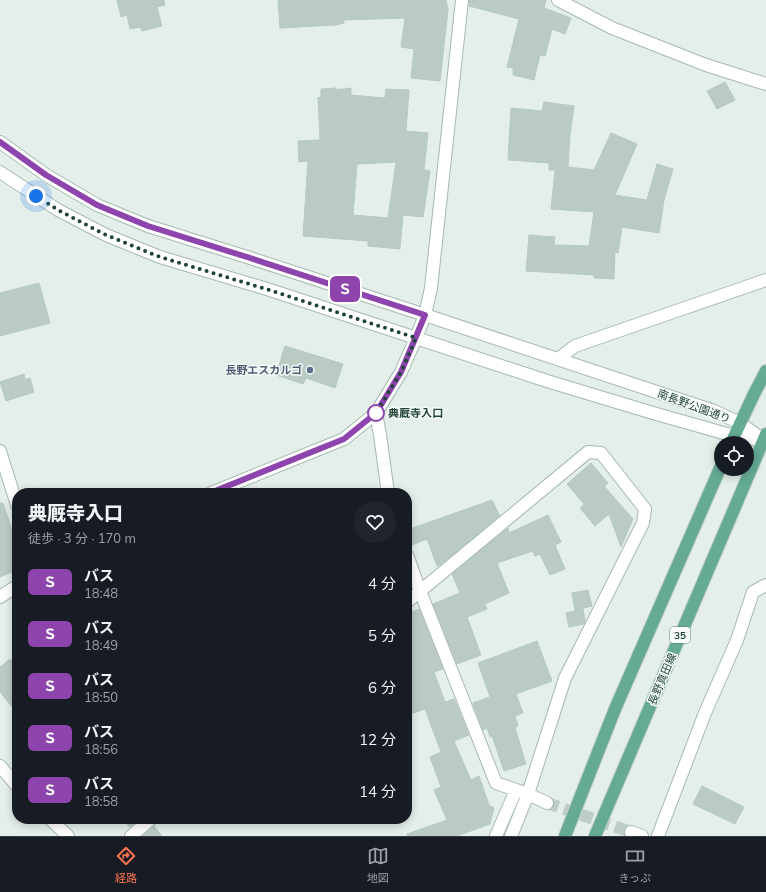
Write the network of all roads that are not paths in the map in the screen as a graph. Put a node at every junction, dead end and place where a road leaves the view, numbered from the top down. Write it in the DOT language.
graph roads {
  1 [pos="462,0"];
  2 [pos="558,0"];
  3 [pos="766,84"];
  4 [pos="0,142"];
  5 [pos="0,172"];
  6 [pos="766,280"];
  7 [pos="425,315"];
  8 [pos="416,338"];
  9 [pos="558,359"];
  10 [pos="766,372"];
  11 [pos="376,413"];
  12 [pos="740,423"];
  13 [pos="720,436"];
  14 [pos="735,436"];
  15 [pos="754,439"];
  16 [pos="765,439"];
  17 [pos="0,451"];
  18 [pos="717,476"];
  19 [pos="222,488"];
  20 [pos="387,488"];
  21 [pos="12,489"];
  22 [pos="412,569"];
  23 [pos="766,585"];
  24 [pos="12,589"];
  25 [pos="420,591"];
  26 [pos="0,597"];
  27 [pos="412,598"];
  28 [pos="0,766"];
  29 [pos="12,780"];
  30 [pos="516,790"];
  31 [pos="528,794"];
  32 [pos="547,803"];
  33 [pos="55,824"];
  34 [pos="145,824"];
  35 [pos="68,836"];
  36 [pos="131,836"];
  37 [pos="496,836"];
  38 [pos="511,836"];
  39 [pos="564,836"];
  40 [pos="595,836"];
  41 [pos="658,836"];
  1 -- 7 [label="street"];
  2 -- 3 [label="street"];
  4 -- 7 [label="street, 南長野公園通り"];
  5 -- 8 [label="street, 南長野公園通り"];
  6 -- 9 [label="street"];
  7 -- 8 [label="street"];
  7 -- 9 [label="street, 南長野公園通り"];
  8 -- 11 [label="street"];
  8 -- 13 [label="street, 南長野公園通り"];
  9 -- 12 [label="street, 南長野公園通り"];
  10 -- 12 [label="main road"];
  11 -- 19 [label="street"];
  11 -- 20 [label="street"];
  12 -- 14 [label="main road"];
  12 -- 16 [label="street, 南長野公園通り"];
  15 -- 16 [label="street, 南長野公園通り"];
  16 -- 40 [label="main road, 長野真田線 / 35"];
  17 -- 21 [label="street"];
  18 -- 39 [label="main road"];
  22 -- 25 [label="street"];
  23 -- 41 [label="street"];
  24 -- 26 [label="street"];
  25 -- 27 [label="street"];
  25 -- 30 [label="street"];
  25 -- 31 [label="street"];
  28 -- 29 [label="street"];
  30 -- 31 [label="street"];
  30 -- 37 [label="street"];
  31 -- 32 [label="street"];
  31 -- 38 [label="street"];
  33 -- 35 [label="street"];
  34 -- 36 [label="street"];
}
